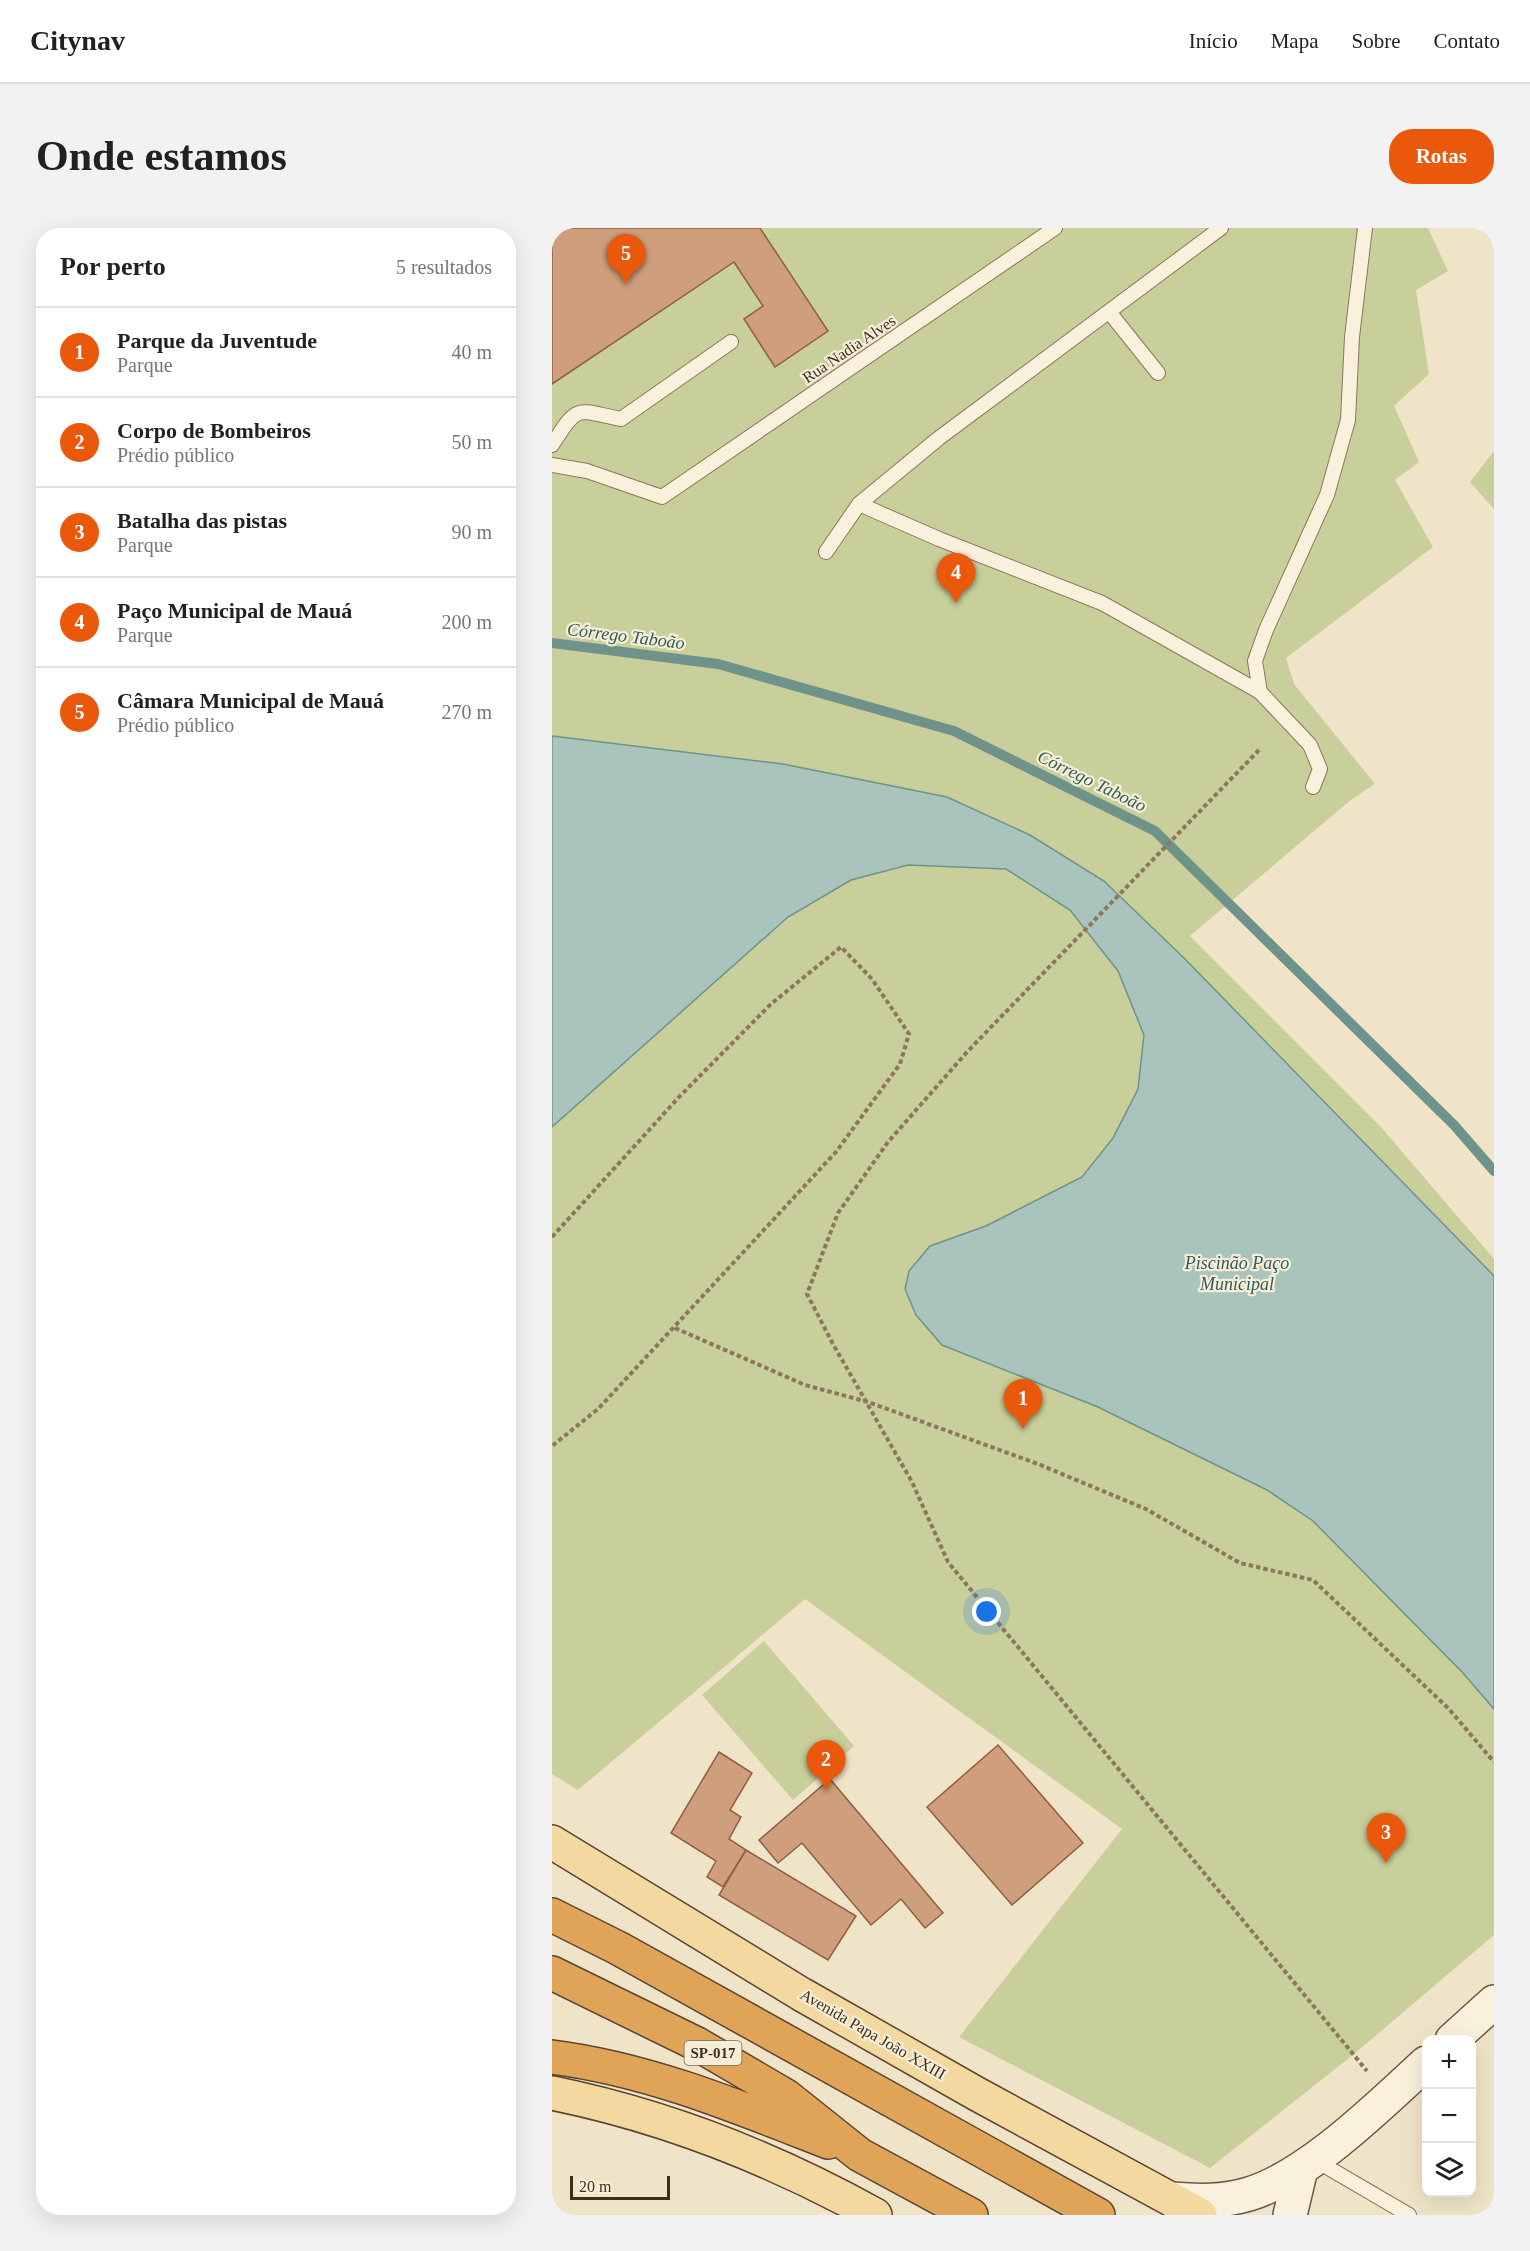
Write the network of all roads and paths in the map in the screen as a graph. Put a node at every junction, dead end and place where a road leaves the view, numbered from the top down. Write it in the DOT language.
graph roads {
  1 [pos="1055,228"];
  2 [pos="1221,228"];
  3 [pos="1365,228"];
  4 [pos="1110,313"];
  5 [pos="732,342"];
  6 [pos="1158,373"];
  7 [pos="552,445"];
  8 [pos="552,465"];
  9 [pos="860,504"];
  10 [pos="826,552"];
  11 [pos="1260,692"];
  12 [pos="1259,750"];
  13 [pos="1313,787"];
  14 [pos="552,1237"];
  15 [pos="675,1328"];
  16 [pos="868,1402"];
  17 [pos="552,1446"];
  18 [pos="1494,1762"];
  19 [pos="552,1842"];
  20 [pos="552,1915"];
  21 [pos="552,1973"];
  22 [pos="1494,2002"];
  23 [pos="1458,2035"];
  24 [pos="552,2057"];
  25 [pos="1422,2067"];
  26 [pos="552,2093"];
  27 [pos="1389,2097"];
  28 [pos="861,2155"];
  29 [pos="1308,2164"];
  30 [pos="1171,2199"];
  31 [pos="871,2214"];
  32 [pos="971,2215"];
  33 [pos="1098,2215"];
  34 [pos="1200,2215"];
  35 [pos="1290,2215"];
  36 [pos="1409,2215"];
  1 -- 8 [label="lane, Rua Nadia Alves"];
  2 -- 4 [label="lane"];
  3 -- 11 [label="lane"];
  4 -- 6 [label="lane"];
  4 -- 9 [label="lane"];
  5 -- 7 [label="lane"];
  9 -- 10 [label="lane"];
  9 -- 11 [label="lane"];
  11 -- 13 [label="lane"];
  12 -- 16 [label="path"];
  14 -- 15 [label="path"];
  15 -- 16 [label="path"];
  15 -- 17 [label="path"];
  16 -- 18 [label="path"];
  16 -- 27 [label="path"];
  19 -- 30 [label="main road, Avenida Papa João XXIII"];
  20 -- 33 [label="highway, SP-017"];
  21 -- 28 [label="highway, SP-017"];
  22 -- 23 [label="main road"];
  24 -- 28 [label="highway"];
  25 -- 27 [label="main road"];
  26 -- 31 [label="main road"];
  27 -- 29 [label="main road"];
  28 -- 32 [label="highway, SP-017"];
  29 -- 30 [label="main road"];
  29 -- 35 [label="main road"];
  29 -- 36 [label="lane"];
  30 -- 34 [label="main road, Avenida Papa João XXIII"];
}
